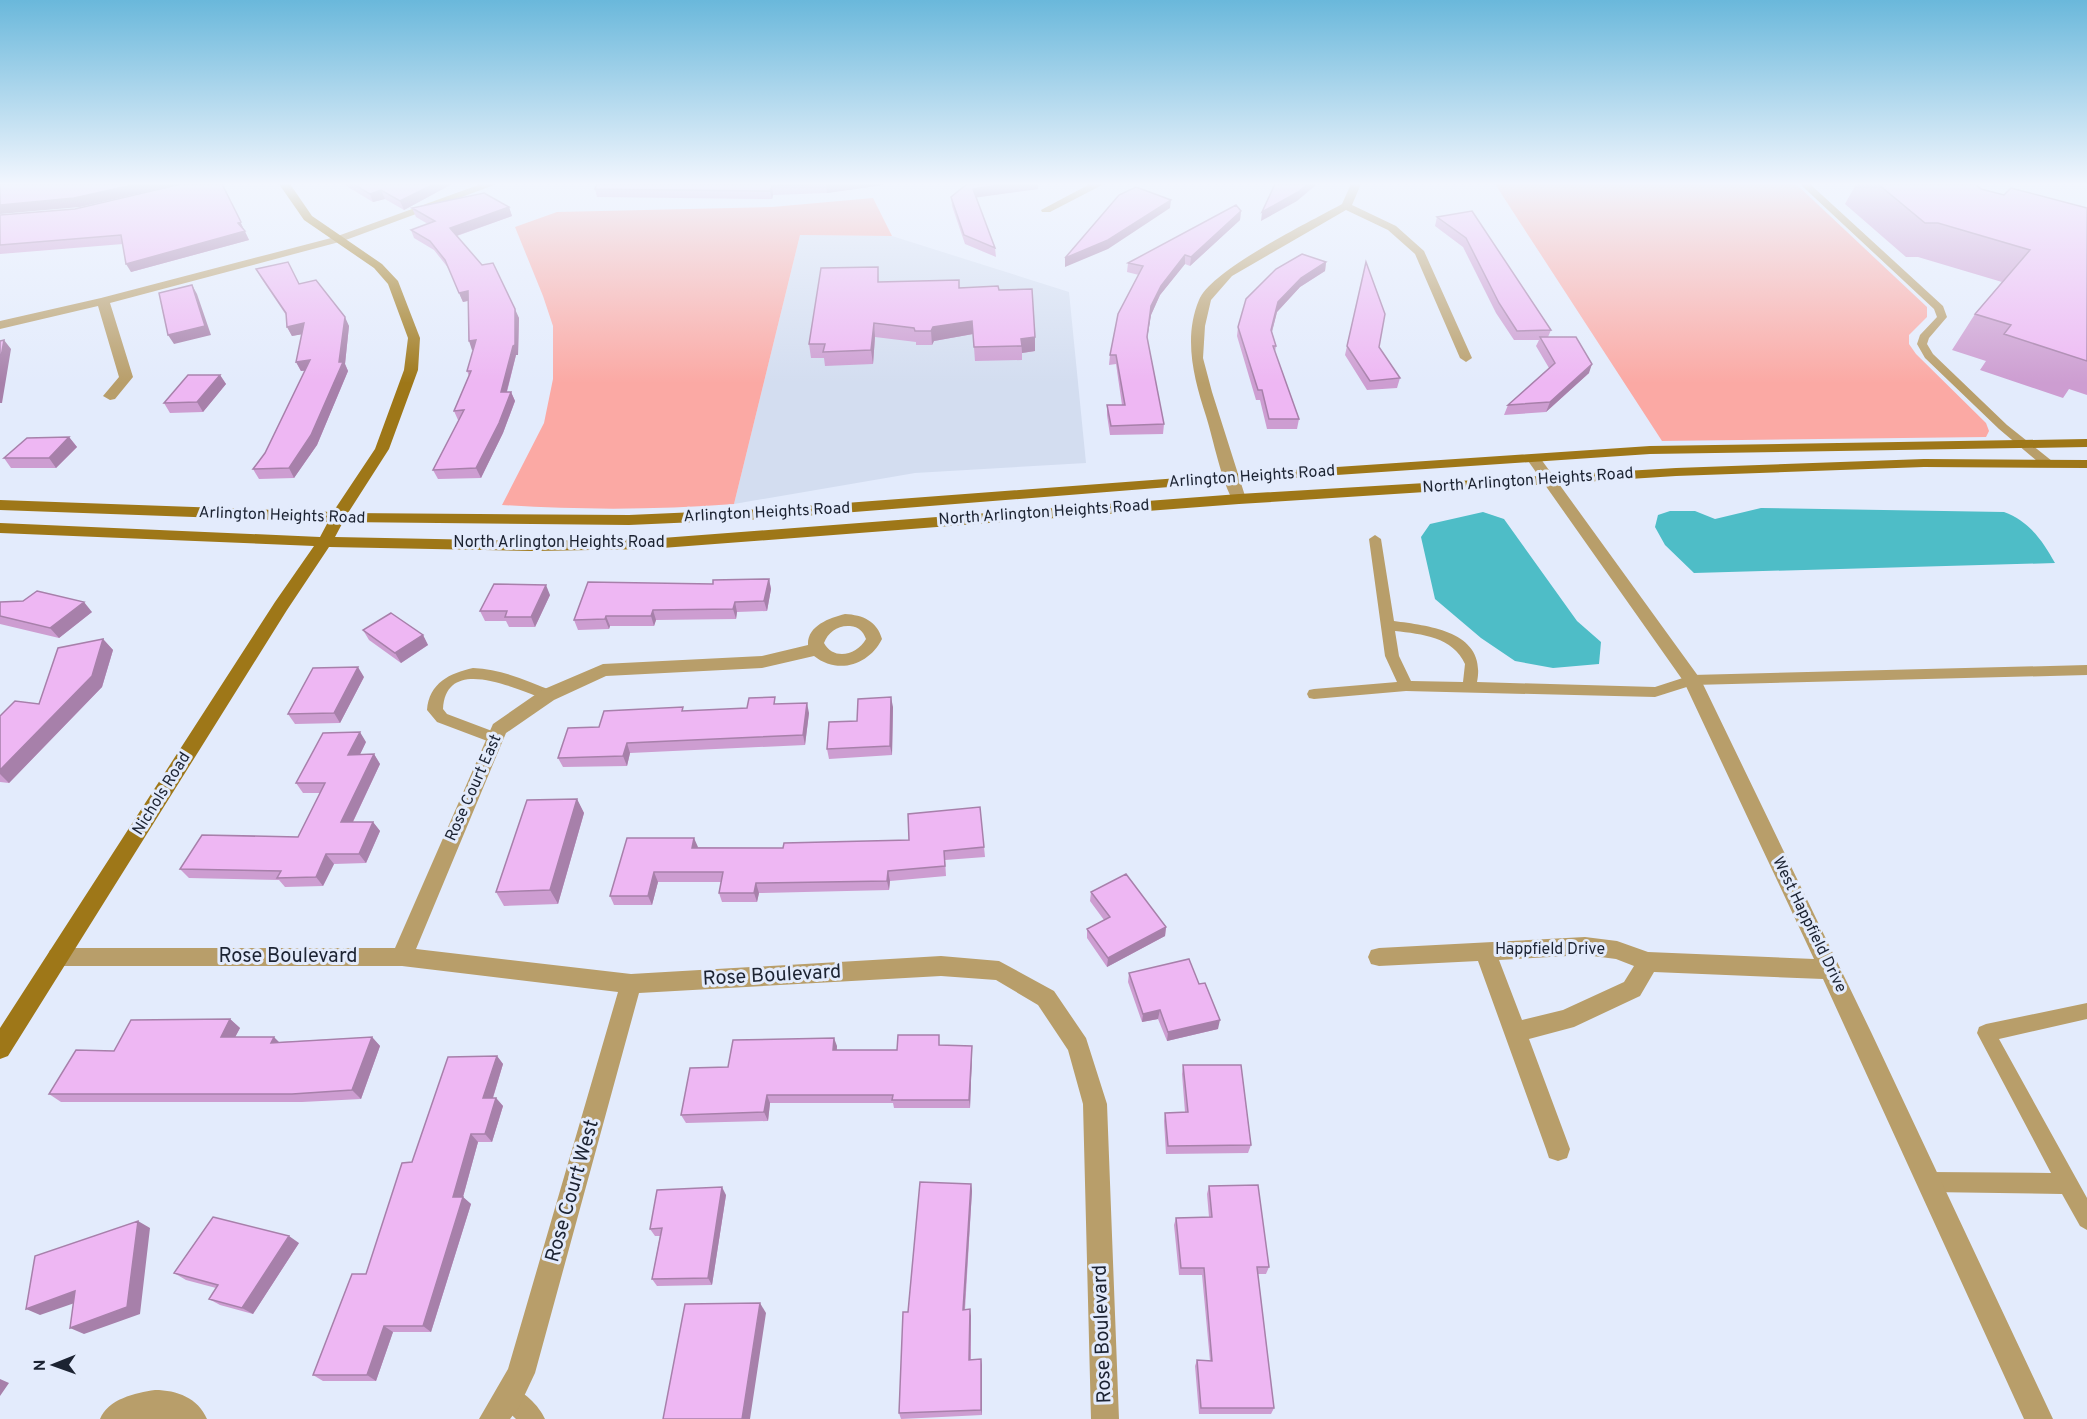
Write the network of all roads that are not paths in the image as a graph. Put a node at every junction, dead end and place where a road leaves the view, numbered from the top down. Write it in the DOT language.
graph roads {
  1 [pos="296,250"];
  2 [pos="355,250"];
  3 [pos="1269,250"];
  4 [pos="1417,250"];
  5 [pos="1876,250"];
  6 [pos="102,301"];
  7 [pos="0,325"];
  8 [pos="1466,358"];
  9 [pos="110,396"];
  10 [pos="2024,443"];
  11 [pos="2087,443"];
  12 [pos="1533,458"];
  13 [pos="2048,464"];
  14 [pos="2087,464"];
  15 [pos="1232,478"];
  16 [pos="1549,480"];
  17 [pos="1239,499"];
  18 [pos="0,505"];
  19 [pos="338,517"];
  20 [pos="0,528"];
  21 [pos="1375,539"];
  22 [pos="325,542"];
  23 [pos="1388,625"];
  24 [pos="817,649"];
  25 [pos="2087,670"];
  26 [pos="1692,680"];
  27 [pos="1406,686"];
  28 [pos="1469,687"];
  29 [pos="1314,694"];
  30 [pos="548,696"];
  31 [pos="495,738"];
  32 [pos="1485,951"];
  33 [pos="58,957"];
  34 [pos="402,957"];
  35 [pos="1379,957"];
  36 [pos="1648,962"];
  37 [pos="1830,970"];
  38 [pos="631,984"];
  39 [pos="2087,1011"];
  40 [pos="1515,1032"];
  41 [pos="0,1048"];
  42 [pos="1558,1149"];
  43 [pos="1929,1182"];
  44 [pos="2068,1184"];
  45 [pos="2087,1219"];
  46 [pos="509,1397"];
  47 [pos="114,1419"];
  48 [pos="193,1419"];
  49 [pos="493,1419"];
  50 [pos="532,1419"];
  51 [pos="1105,1419"];
  52 [pos="2039,1419"];
  1 -- 6 [label="street"];
  2 -- 19 [label="main road, Nichols Road"];
  3 -- 15 [label="street"];
  4 -- 8 [label="street"];
  5 -- 10 [label="lane"];
  6 -- 7 [label="street"];
  6 -- 9 [label="street"];
  10 -- 11 [label="main road, North Arlington Heights Road"];
  10 -- 12 [label="main road, North Arlington Heights Road"];
  10 -- 13 [label="lane"];
  12 -- 15 [label="main road, Arlington Heights Road"];
  12 -- 16 [label="street, West Happfield Drive"];
  13 -- 14 [label="main road, North Arlington Heights Road"];
  13 -- 16 [label="main road, North Arlington Heights Road"];
  15 -- 17 [label="street"];
  15 -- 19 [label="main road, Arlington Heights Road"];
  16 -- 17 [label="main road, North Arlington Heights Road"];
  16 -- 26 [label="street, West Happfield Drive"];
  17 -- 22 [label="main road, North Arlington Heights Road"];
  18 -- 19 [label="main road, Arlington Heights Road"];
  19 -- 22 [label="main road, Nichols Road"];
  20 -- 22 [label="main road, North Arlington Heights Road"];
  21 -- 23 [label="lane"];
  22 -- 33 [label="main road, Nichols Road"];
  23 -- 27 [label="lane"];
  23 -- 28 [label="lane"];
  24 -- 30 [label="street, Rose Court East"];
  25 -- 26 [label="lane"];
  26 -- 28 [label="lane"];
  26 -- 37 [label="street, West Happfield Drive"];
  27 -- 28 [label="lane"];
  27 -- 29 [label="lane"];
  30 -- 31 [label="street, Rose Court East"];
  30 -- 31 [label="lane"];
  31 -- 34 [label="street, Rose Court East"];
  32 -- 35 [label="street, Happfield Drive"];
  32 -- 36 [label="street, Happfield Drive"];
  32 -- 40 [label="street, Happfield Drive"];
  33 -- 34 [label="street, Rose Boulevard"];
  33 -- 41 [label="main road, Nichols Road"];
  34 -- 38 [label="street, Rose Boulevard"];
  36 -- 37 [label="street, Happfield Drive"];
  36 -- 40 [label="street"];
  37 -- 43 [label="street, West Happfield Drive"];
  38 -- 46 [label="street, Rose Court West"];
  38 -- 51 [label="street, Rose Boulevard"];
  39 -- 44 [label="lane"];
  40 -- 42 [label="street, Happfield Drive"];
  43 -- 44 [label="lane"];
  43 -- 52 [label="street, West Happfield Drive"];
  44 -- 45 [label="lane"];
  46 -- 49 [label="street, Rose Court West"];
  46 -- 50 [label="lane"];
  47 -- 48 [label="street"];
}
